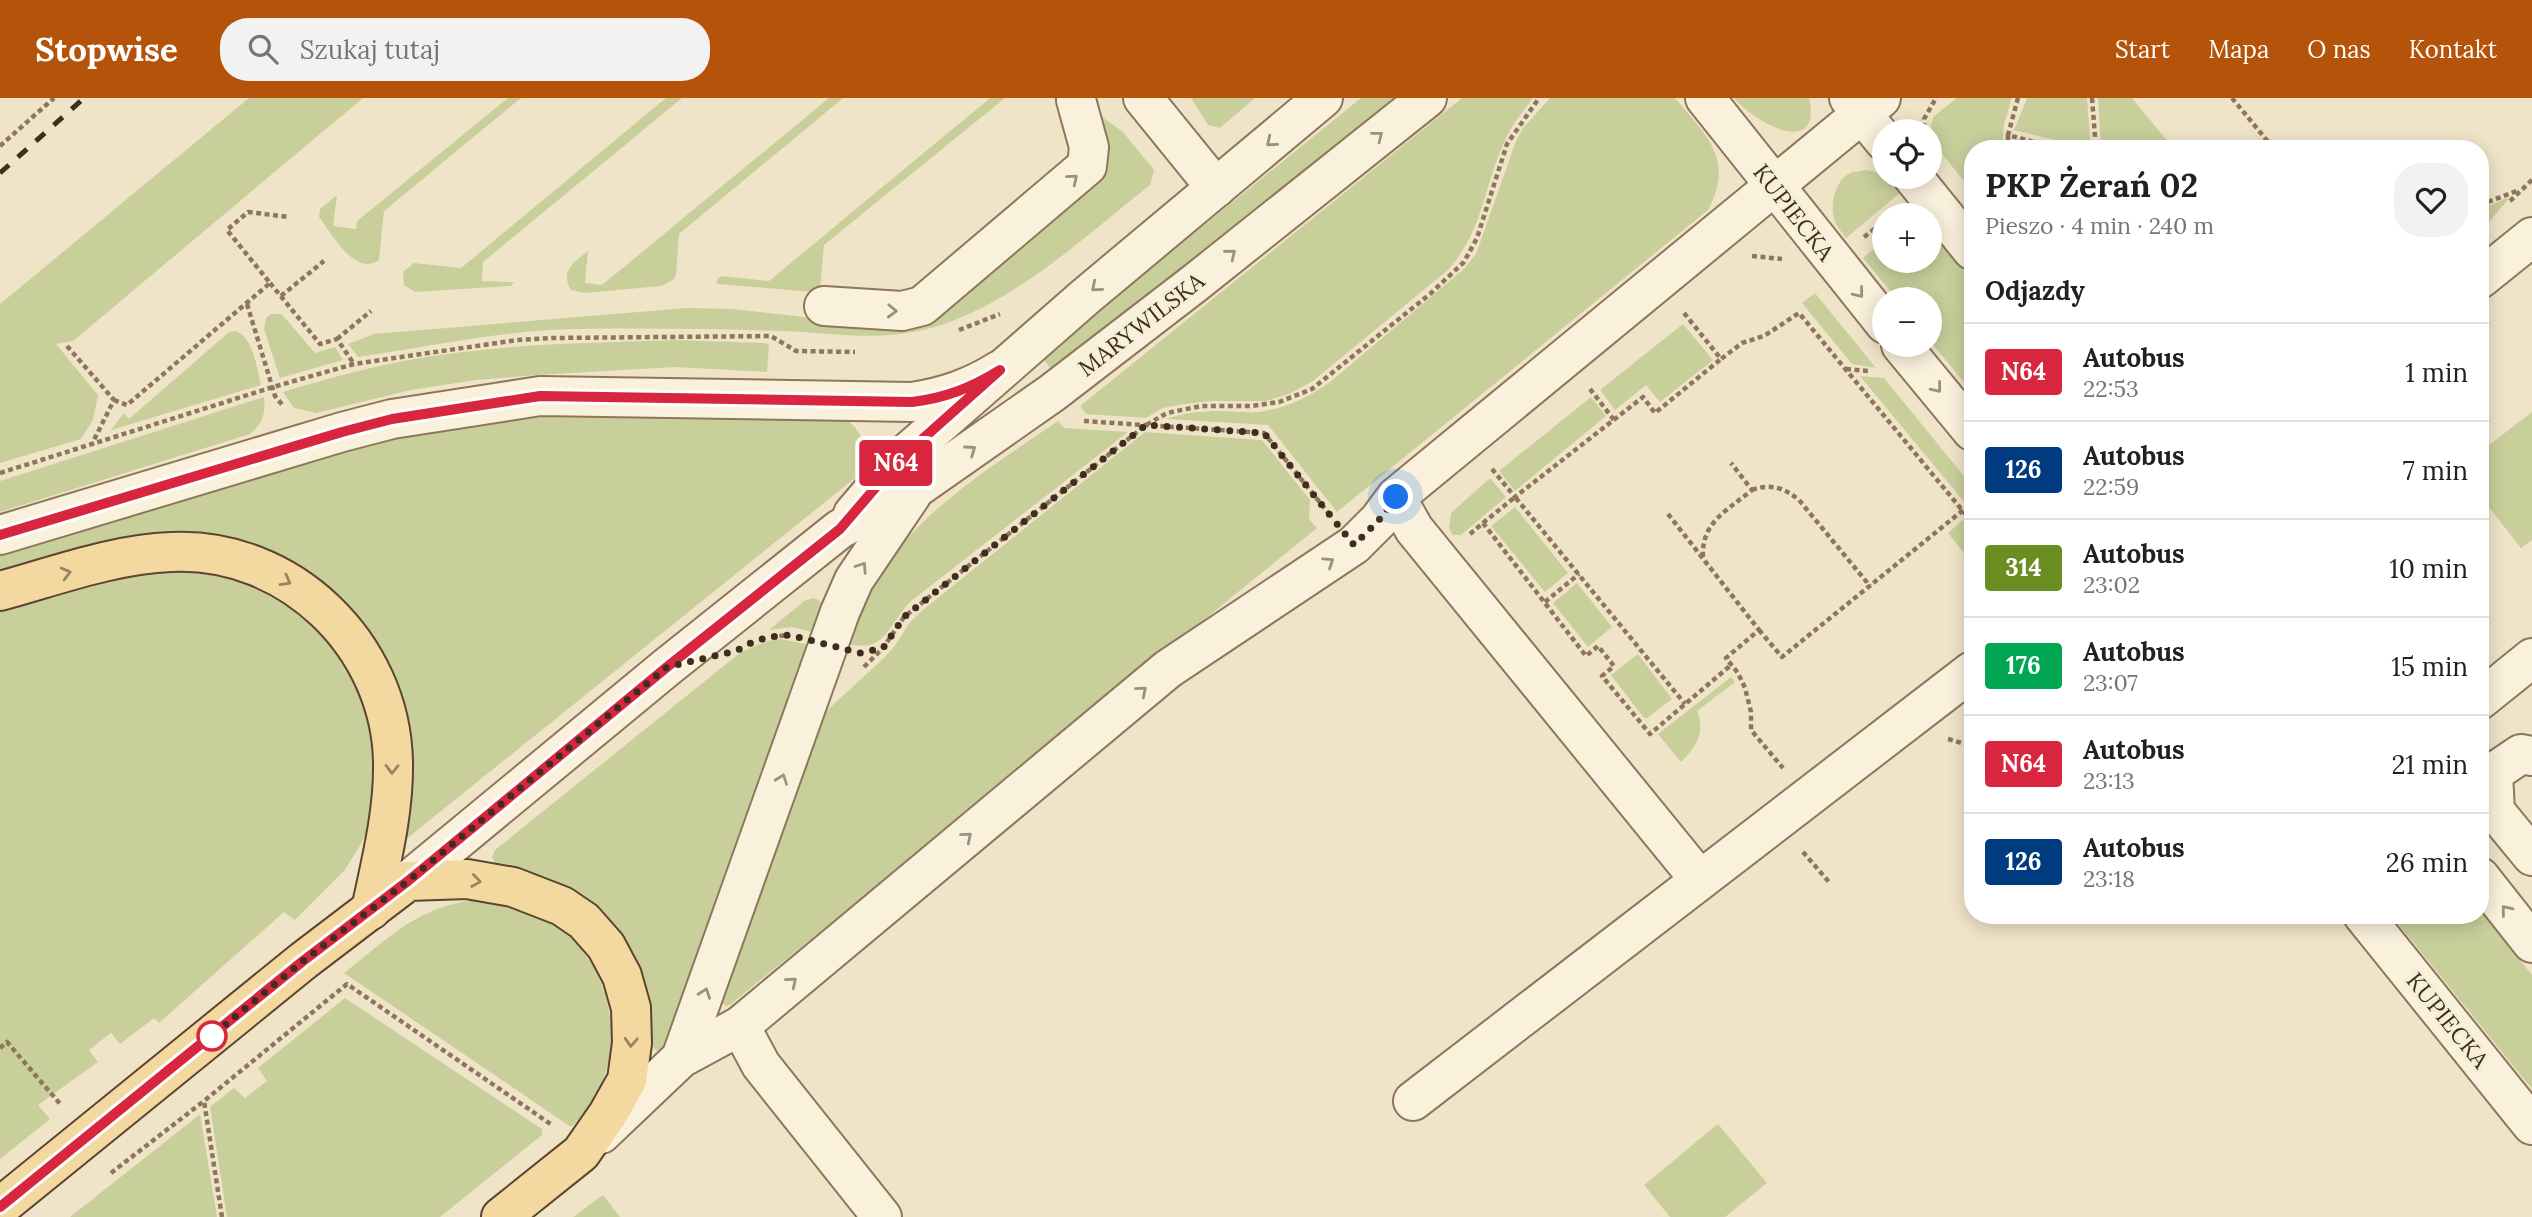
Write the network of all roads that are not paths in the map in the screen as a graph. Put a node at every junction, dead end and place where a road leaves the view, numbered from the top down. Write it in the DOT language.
graph roads {
  1 [pos="1143,98"];
  2 [pos="1323,98"];
  3 [pos="1427,98"];
  4 [pos="1704,98"];
  5 [pos="1076,100"];
  6 [pos="1863,103"];
  7 [pos="1872,119"];
  8 [pos="1774,185"];
  9 [pos="1216,188"];
  10 [pos="1923,189"];
  11 [pos="2532,237"];
  12 [pos="1964,240"];
  13 [pos="2489,272"];
  14 [pos="824,306"];
  15 [pos="1872,308"];
  16 [pos="1911,357"];
  17 [pos="1000,370"];
  18 [pos="1964,421"];
  19 [pos="915,489"];
  20 [pos="1396,497"];
  21 [pos="840,529"];
  22 [pos="0,535"];
  23 [pos="0,590"];
  24 [pos="2532,658"];
  25 [pos="1964,677"];
  26 [pos="2489,693"];
  27 [pos="2532,756"];
  28 [pos="2532,856"];
  29 [pos="1700,880"];
  30 [pos="408,881"];
  31 [pos="2489,888"];
  32 [pos="371,910"];
  33 [pos="2370,924"];
  34 [pos="2532,943"];
  35 [pos="740,1026"];
  36 [pos="681,1058"];
  37 [pos="1413,1101"];
  38 [pos="2532,1125"];
  39 [pos="569,1140"];
  40 [pos="0,1206"];
  41 [pos="501,1217"];
  42 [pos="882,1217"];
  1 -- 9 [label="street"];
  2 -- 9 [label="street, MARYWILSKA, one-way"];
  19 -- 3 [label="street, MARYWILSKA, one-way"];
  4 -- 8 [label="street, KUPIECKA"];
  14 -- 5 [label="street, one-way"];
  6 -- 7 [label="street"];
  6 -- 8 [label="street"];
  8 -- 15 [label="street, KUPIECKA, one-way"];
  8 -- 20 [label="street"];
  9 -- 17 [label="street, MARYWILSKA, one-way"];
  10 -- 12 [label="street"];
  11 -- 13 [label="street"];
  16 -- 18 [label="street, one-way"];
  17 -- 21 [label="street, MARYWILSKA"];
  17 -- 22 [label="street"];
  19 -- 21 [label="street, MARYWILSKA"];
  36 -- 19 [label="street, one-way"];
  20 -- 29 [label="street"];
  35 -- 20 [label="street, one-way"];
  21 -- 30 [label="street, MARYWILSKA"];
  23 -- 32 [label="main road, one-way"];
  24 -- 26 [label="street"];
  25 -- 29 [label="street"];
  27 -- 28 [label="street"];
  29 -- 37 [label="street"];
  30 -- 32 [label="main road, MARYWILSKA"];
  30 -- 39 [label="main road, one-way"];
  34 -- 31 [label="street, one-way"];
  32 -- 40 [label="main road, MARYWILSKA"];
  33 -- 38 [label="street, KUPIECKA"];
  35 -- 36 [label="street"];
  35 -- 42 [label="street"];
  36 -- 39 [label="street"];
  39 -- 41 [label="main road"];
}
